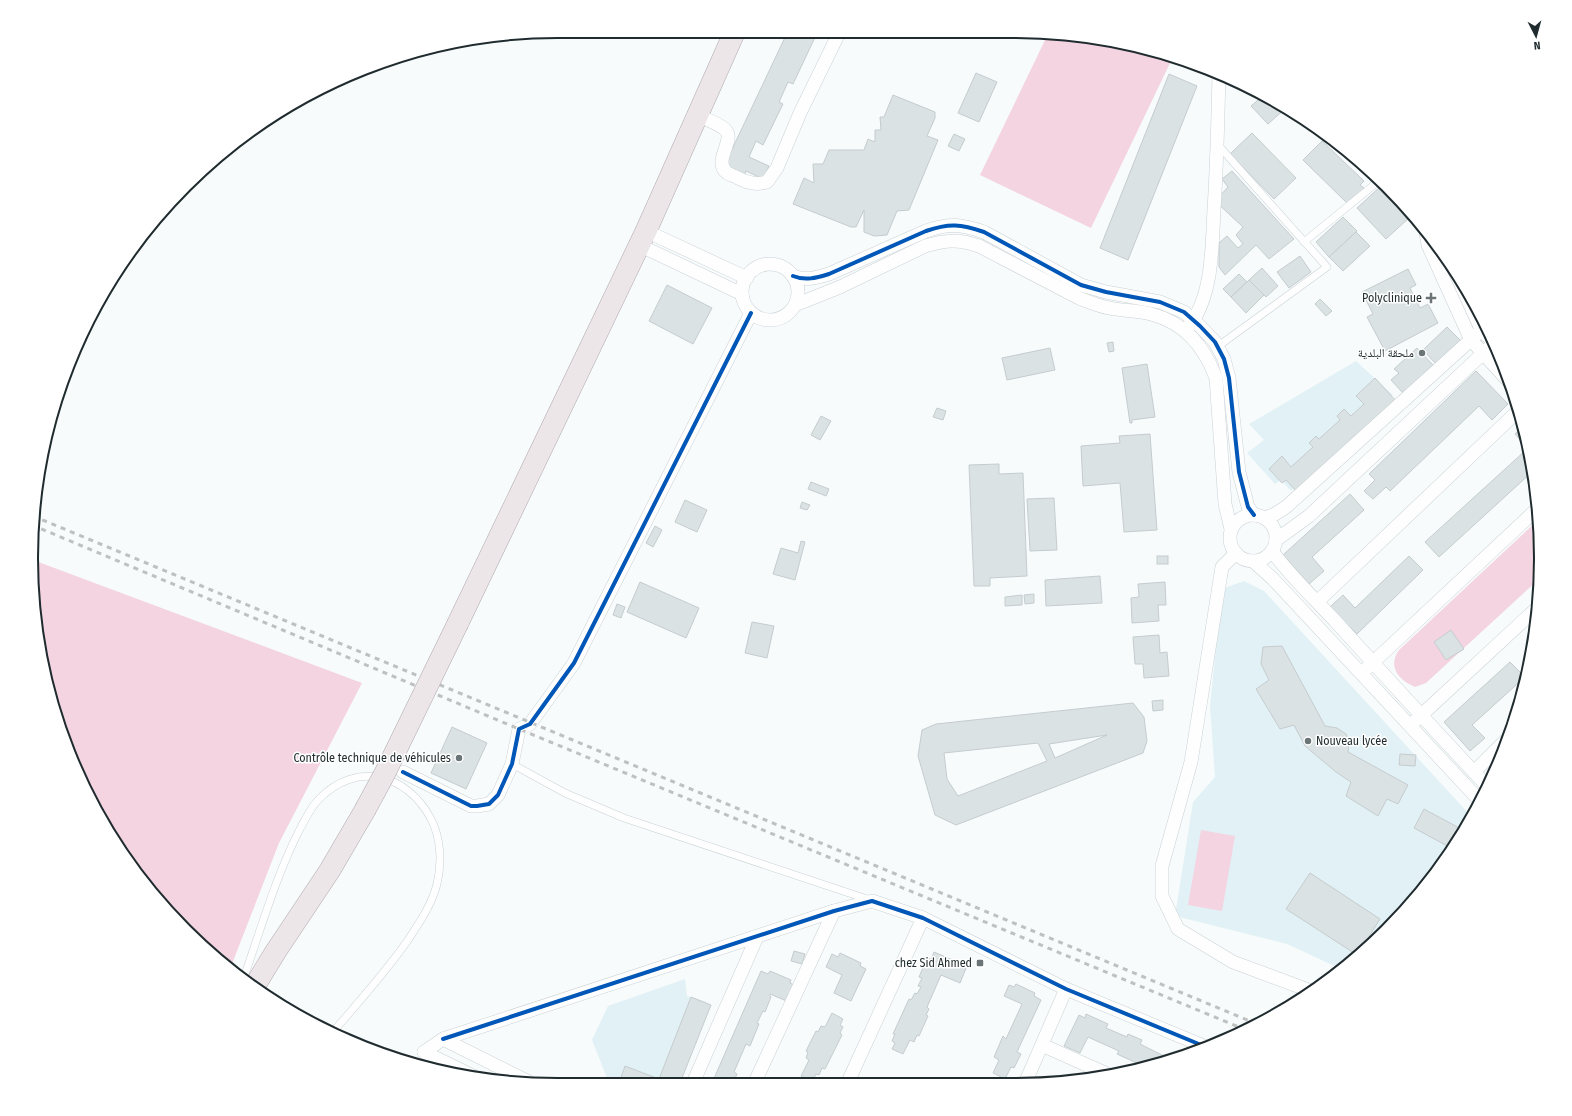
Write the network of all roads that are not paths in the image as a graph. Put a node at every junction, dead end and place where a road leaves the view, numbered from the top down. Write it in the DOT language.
graph roads {
  1 [pos="732,38"];
  2 [pos="837,38"];
  3 [pos="1219,81"];
  4 [pos="697,115"];
  5 [pos="1218,145"];
  6 [pos="1375,184"];
  7 [pos="642,238"];
  8 [pos="1304,242"];
  9 [pos="1428,242"];
  10 [pos="793,276"];
  11 [pos="746,278"];
  12 [pos="742,294"];
  13 [pos="795,305"];
  14 [pos="751,313"];
  15 [pos="1190,325"];
  16 [pos="1481,331"];
  17 [pos="1471,340"];
  18 [pos="1217,347"];
  19 [pos="1489,348"];
  20 [pos="1483,354"];
  21 [pos="1498,370"];
  22 [pos="1514,415"];
  23 [pos="1532,514"];
  24 [pos="1259,516"];
  25 [pos="1232,529"];
  26 [pos="1274,546"];
  27 [pos="1236,553"];
  28 [pos="1254,561"];
  29 [pos="1318,601"];
  30 [pos="1531,613"];
  31 [pos="1373,663"];
  32 [pos="1361,673"];
  33 [pos="1420,715"];
  34 [pos="1410,726"];
  35 [pos="1497,750"];
  36 [pos="512,764"];
  37 [pos="403,772"];
  38 [pos="1474,772"];
  39 [pos="1483,782"];
  40 [pos="1475,797"];
  41 [pos="872,901"];
  42 [pos="834,911"];
  43 [pos="924,918"];
  44 [pos="757,937"];
  45 [pos="245,974"];
  46 [pos="257,982"];
  47 [pos="1306,988"];
  48 [pos="1066,989"];
  49 [pos="336,1028"];
  50 [pos="443,1039"];
  51 [pos="1198,1044"];
  52 [pos="1042,1045"];
  53 [pos="458,1068"];
  54 [pos="1100,1071"];
  55 [pos="518,1076"];
  56 [pos="695,1078"];
  57 [pos="758,1078"];
  58 [pos="850,1078"];
  59 [pos="1028,1078"];
  1 -- 4 [label="main road"];
  2 -- 4 [label="street"];
  3 -- 5 [label="street"];
  4 -- 7 [label="main road"];
  5 -- 8 [label="lane"];
  5 -- 15 [label="street"];
  6 -- 8 [label="lane"];
  7 -- 11 [label="street"];
  7 -- 12 [label="street"];
  7 -- 46 [label="main road, bridge"];
  8 -- 18 [label="lane"];
  9 -- 17 [label="street"];
  10 -- 11 [label="street"];
  10 -- 13 [label="street"];
  10 -- 15 [label="street"];
  11 -- 12 [label="street"];
  12 -- 14 [label="street"];
  13 -- 14 [label="street"];
  13 -- 15 [label="street"];
  14 -- 36 [label="street"];
  15 -- 18 [label="street"];
  15 -- 25 [label="street"];
  16 -- 17 [label="street"];
  17 -- 20 [label="street"];
  17 -- 24 [label="street"];
  18 -- 24 [label="street"];
  19 -- 20 [label="street"];
  20 -- 21 [label="street"];
  20 -- 26 [label="street"];
  22 -- 29 [label="street"];
  23 -- 31 [label="street"];
  24 -- 25 [label="street"];
  24 -- 26 [label="street"];
  25 -- 27 [label="street"];
  26 -- 28 [label="street"];
  26 -- 29 [label="street"];
  27 -- 28 [label="street"];
  27 -- 47 [label="street"];
  28 -- 32 [label="street"];
  29 -- 31 [label="street"];
  30 -- 33 [label="street"];
  31 -- 32 [label="street"];
  31 -- 33 [label="street"];
  32 -- 34 [label="street"];
  33 -- 34 [label="street"];
  33 -- 38 [label="street"];
  34 -- 40 [label="street"];
  35 -- 38 [label="street"];
  36 -- 37 [label="street"];
  36 -- 41 [label="lane"];
  38 -- 39 [label="street"];
  41 -- 42 [label="street"];
  41 -- 43 [label="street"];
  42 -- 44 [label="street"];
  42 -- 57 [label="street"];
  43 -- 48 [label="street"];
  43 -- 58 [label="street"];
  44 -- 50 [label="street"];
  44 -- 56 [label="street"];
  45 -- 49 [label="lane"];
  48 -- 51 [label="street"];
  48 -- 52 [label="street"];
  50 -- 53 [label="street"];
  50 -- 55 [label="street"];
  52 -- 54 [label="street"];
  52 -- 59 [label="street"];
}
